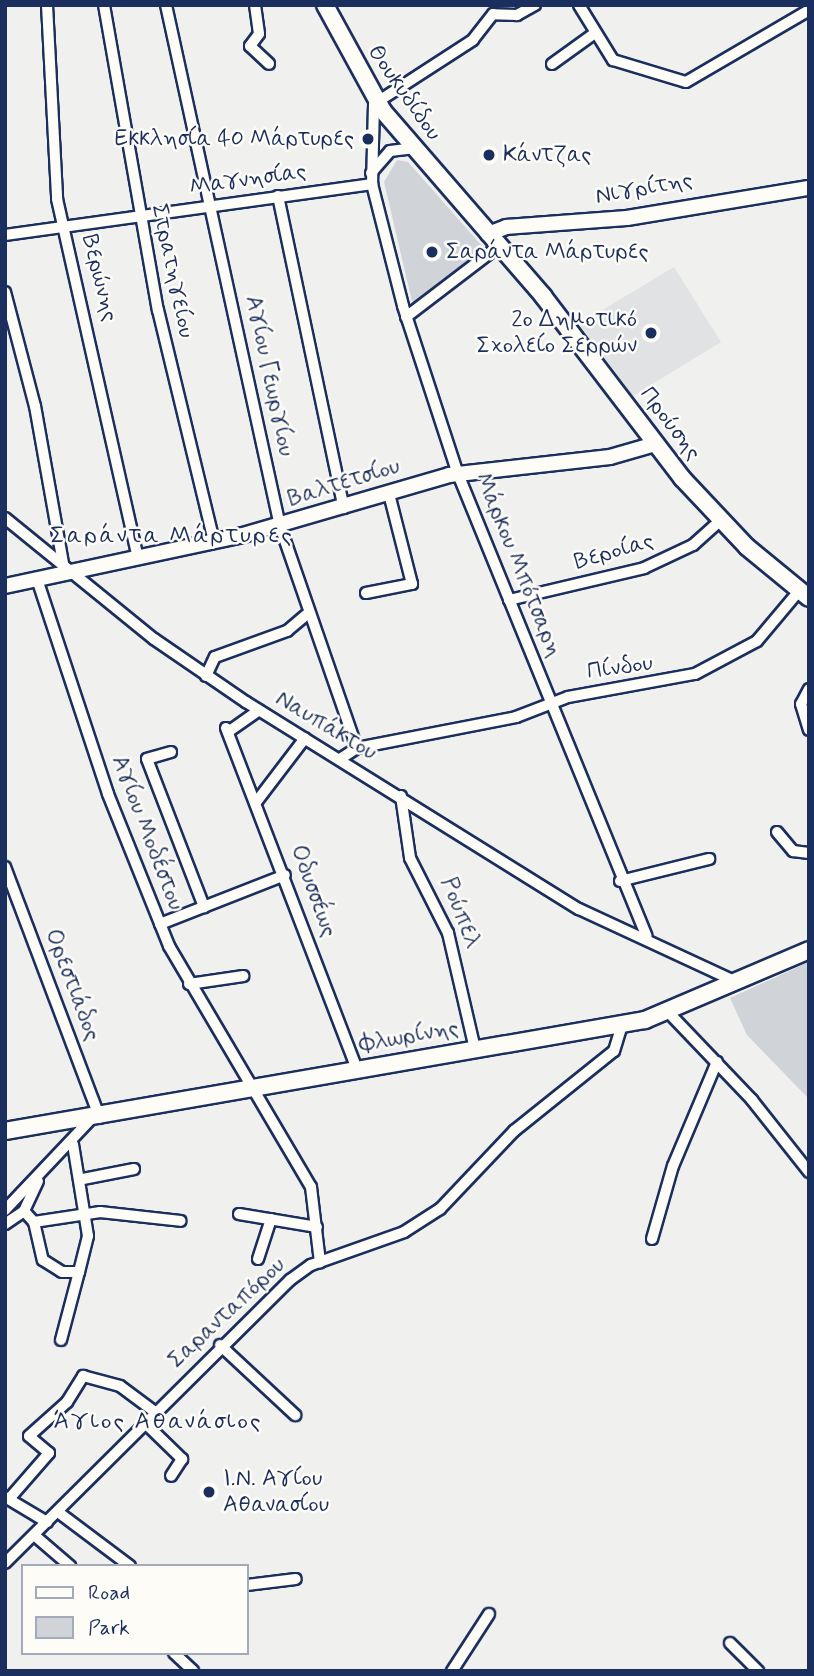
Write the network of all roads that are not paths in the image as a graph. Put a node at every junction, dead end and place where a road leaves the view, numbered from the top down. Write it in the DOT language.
graph roads {
  1 [pos="47,5"];
  2 [pos="104,5"];
  3 [pos="166,5"];
  4 [pos="255,5"];
  5 [pos="325,5"];
  6 [pos="535,5"];
  7 [pos="579,5"];
  8 [pos="809,10"];
  9 [pos="595,33"];
  10 [pos="269,64"];
  11 [pos="552,64"];
  12 [pos="377,101"];
  13 [pos="413,148"];
  14 [pos="372,178"];
  15 [pos="809,188"];
  16 [pos="278,197"];
  17 [pos="456,199"];
  18 [pos="213,205"];
  19 [pos="139,216"];
  20 [pos="65,227"];
  21 [pos="5,235"];
  22 [pos="494,240"];
  23 [pos="5,292"];
  24 [pos="406,317"];
  25 [pos="655,444"];
  26 [pos="458,474"];
  27 [pos="389,494"];
  28 [pos="344,508"];
  29 [pos="5,517"];
  30 [pos="720,521"];
  31 [pos="280,526"];
  32 [pos="214,542"];
  33 [pos="138,557"];
  34 [pos="67,569"];
  35 [pos="37,579"];
  36 [pos="5,586"];
  37 [pos="366,593"];
  38 [pos="804,594"];
  39 [pos="509,600"];
  40 [pos="306,615"];
  41 [pos="205,676"];
  42 [pos="809,689"];
  43 [pos="552,704"];
  44 [pos="259,710"];
  45 [pos="809,730"];
  46 [pos="305,738"];
  47 [pos="357,748"];
  48 [pos="171,752"];
  49 [pos="340,759"];
  50 [pos="401,796"];
  51 [pos="257,801"];
  52 [pos="777,832"];
  53 [pos="809,853"];
  54 [pos="709,859"];
  55 [pos="5,867"];
  56 [pos="285,875"];
  57 [pos="620,881"];
  58 [pos="204,906"];
  59 [pos="160,924"];
  60 [pos="647,936"];
  61 [pos="809,950"];
  62 [pos="243,976"];
  63 [pos="736,982"];
  64 [pos="189,984"];
  65 [pos="669,1013"];
  66 [pos="622,1024"];
  67 [pos="475,1049"];
  68 [pos="717,1062"];
  69 [pos="357,1069"];
  70 [pos="250,1088"];
  71 [pos="96,1119"];
  72 [pos="5,1131"];
  73 [pos="73,1144"];
  74 [pos="134,1169"];
  75 [pos="809,1171"];
  76 [pos="40,1176"];
  77 [pos="83,1179"];
  78 [pos="5,1210"];
  79 [pos="24,1211"];
  80 [pos="86,1214"];
  81 [pos="239,1214"];
  82 [pos="271,1219"];
  83 [pos="181,1220"];
  84 [pos="34,1222"];
  85 [pos="5,1224"];
  86 [pos="317,1227"];
  87 [pos="652,1239"];
  88 [pos="258,1259"];
  89 [pos="320,1262"];
  90 [pos="79,1272"];
  91 [pos="61,1340"];
  92 [pos="220,1345"];
  93 [pos="155,1412"];
  94 [pos="295,1415"];
  95 [pos="145,1423"];
  96 [pos="171,1476"];
  97 [pos="7,1498"];
  98 [pos="58,1512"];
  99 [pos="47,1522"];
  100 [pos="34,1535"];
  101 [pos="5,1563"];
  102 [pos="68,1564"];
  103 [pos="127,1564"];
  104 [pos="296,1578"];
  105 [pos="248,1585"];
  106 [pos="489,1614"];
  107 [pos="730,1643"];
  108 [pos="176,1655"];
  109 [pos="193,1671"];
  110 [pos="452,1671"];
  111 [pos="758,1671"];
  1 -- 20 [label="street, Βερώνης"];
  2 -- 19 [label="street, Στρατηγείου"];
  3 -- 18 [label="street, Αγίου Γεωργίου"];
  4 -- 10 [label="street"];
  5 -- 12 [label="main road, Θουκυδίδου"];
  6 -- 12 [label="street"];
  7 -- 9 [label="street"];
  8 -- 9 [label="street"];
  9 -- 11 [label="street"];
  12 -- 13 [label="main road, Θουκυδίδου"];
  12 -- 14 [label="street, Μάρκου Μπότσαρη"];
  13 -- 14 [label="street"];
  13 -- 17 [label="main road, Θουκυδίδου"];
  14 -- 16 [label="street, Μαγνησίας"];
  14 -- 24 [label="street, Μάρκου Μπότσαρη"];
  15 -- 22 [label="street, Νιγρίτης"];
  16 -- 18 [label="street, Μαγνησίας"];
  16 -- 28 [label="street"];
  17 -- 22 [label="main road, Προύσης"];
  18 -- 19 [label="street, Μαγνησίας"];
  18 -- 31 [label="street, Αγίου Γεωργίου"];
  19 -- 20 [label="street, Μαγνησίας"];
  19 -- 32 [label="street, Στρατηγείου"];
  20 -- 21 [label="street, Μαγνησίας"];
  20 -- 33 [label="street, Βερώνης"];
  22 -- 24 [label="street"];
  22 -- 25 [label="main road, Προύσης"];
  23 -- 34 [label="street"];
  24 -- 26 [label="street, Μάρκου Μπότσαρη"];
  25 -- 26 [label="street, Βαλτετσίου"];
  25 -- 30 [label="main road, Προύσης"];
  26 -- 27 [label="street, Βαλτετσίου"];
  26 -- 39 [label="street, Μάρκου Μπότσαρη"];
  27 -- 28 [label="street, Βαλτετσίου"];
  27 -- 37 [label="street"];
  28 -- 31 [label="street, Βαλτετσίου"];
  29 -- 34 [label="street, Ναυπάκτου"];
  30 -- 38 [label="main road, Προύσης"];
  30 -- 39 [label="street, Βεροίας"];
  31 -- 32 [label="street, Βαλτετσίου"];
  31 -- 40 [label="street, Αγίου Γεωργίου"];
  32 -- 33 [label="street, Βαλτετσίου"];
  33 -- 34 [label="street, Βαλτετσίου"];
  34 -- 35 [label="street, Βαλτετσίου"];
  34 -- 41 [label="street, Ναυπάκτου"];
  35 -- 36 [label="street, Βαλτετσίου"];
  35 -- 59 [label="street, Αγίου Μοδέστου"];
  38 -- 43 [label="street, Πίνδου"];
  39 -- 43 [label="street, Μάρκου Μπότσαρη"];
  40 -- 41 [label="street"];
  40 -- 47 [label="street, Αγίου Γεωργίου"];
  41 -- 44 [label="street, Ναυπάκτου"];
  42 -- 45 [label="street"];
  43 -- 47 [label="street, Πίνδου"];
  43 -- 57 [label="street, Μάρκου Μπότσαρη"];
  44 -- 46 [label="street, Ναυπάκτου"];
  44 -- 51 [label="street, Οδυσσέως"];
  46 -- 49 [label="street, Ναυπάκτου"];
  46 -- 51 [label="street"];
  47 -- 49 [label="street, Πίνδου"];
  48 -- 58 [label="street"];
  49 -- 50 [label="street, Ναυπάκτου"];
  50 -- 60 [label="street, Ναυπάκτου"];
  50 -- 67 [label="street, Ρούπελ"];
  51 -- 56 [label="street, Οδυσσέως"];
  52 -- 53 [label="street"];
  54 -- 57 [label="street"];
  55 -- 71 [label="street, Ορεστιάδος"];
  56 -- 58 [label="street"];
  56 -- 69 [label="street, Οδυσσέως"];
  57 -- 60 [label="street, Μάρκου Μπότσαρη"];
  58 -- 59 [label="street"];
  59 -- 64 [label="street, Αγίου Μοδέστου"];
  60 -- 63 [label="street"];
  61 -- 63 [label="main road, Φλωρίνης"];
  62 -- 64 [label="street"];
  63 -- 65 [label="main road, Φλωρίνης"];
  64 -- 70 [label="street, Αγίου Μοδέστου"];
  65 -- 66 [label="main road, Φλωρίνης"];
  65 -- 68 [label="street"];
  66 -- 67 [label="main road, Φλωρίνης"];
  66 -- 89 [label="street, Σαρανταπόρου"];
  67 -- 69 [label="main road, Φλωρίνης"];
  68 -- 75 [label="street"];
  68 -- 87 [label="street"];
  69 -- 70 [label="main road, Φλωρίνης"];
  70 -- 71 [label="main road, Φλωρίνης"];
  70 -- 86 [label="street, Αγίου Μοδέστου"];
  71 -- 72 [label="main road, Φλωρίνης"];
  71 -- 73 [label="street"];
  73 -- 76 [label="street"];
  73 -- 77 [label="street"];
  74 -- 77 [label="street"];
  76 -- 78 [label="street"];
  76 -- 79 [label="street"];
  77 -- 80 [label="street"];
  79 -- 84 [label="street"];
  79 -- 85 [label="street"];
  80 -- 83 [label="street"];
  80 -- 84 [label="street"];
  80 -- 90 [label="street"];
  81 -- 82 [label="street"];
  82 -- 86 [label="street"];
  82 -- 88 [label="street"];
  84 -- 90 [label="street"];
  86 -- 89 [label="street, Αγίου Μοδέστου"];
  89 -- 92 [label="street, Σαρανταπόρου"];
  90 -- 91 [label="street"];
  92 -- 93 [label="street, Σαρανταπόρου"];
  92 -- 94 [label="street"];
  93 -- 95 [label="street, Σαρανταπόρου"];
  93 -- 97 [label="street"];
  95 -- 96 [label="street"];
  95 -- 98 [label="street, Σαρανταπόρου"];
  97 -- 99 [label="street"];
  98 -- 99 [label="street, Σαρανταπόρου"];
  98 -- 103 [label="street"];
  99 -- 100 [label="street, Σαρανταπόρου"];
  100 -- 101 [label="street, Σαρανταπόρου"];
  100 -- 102 [label="street"];
  104 -- 105 [label="street"];
  106 -- 110 [label="street"];
  107 -- 111 [label="street"];
  108 -- 109 [label="street"];
}
